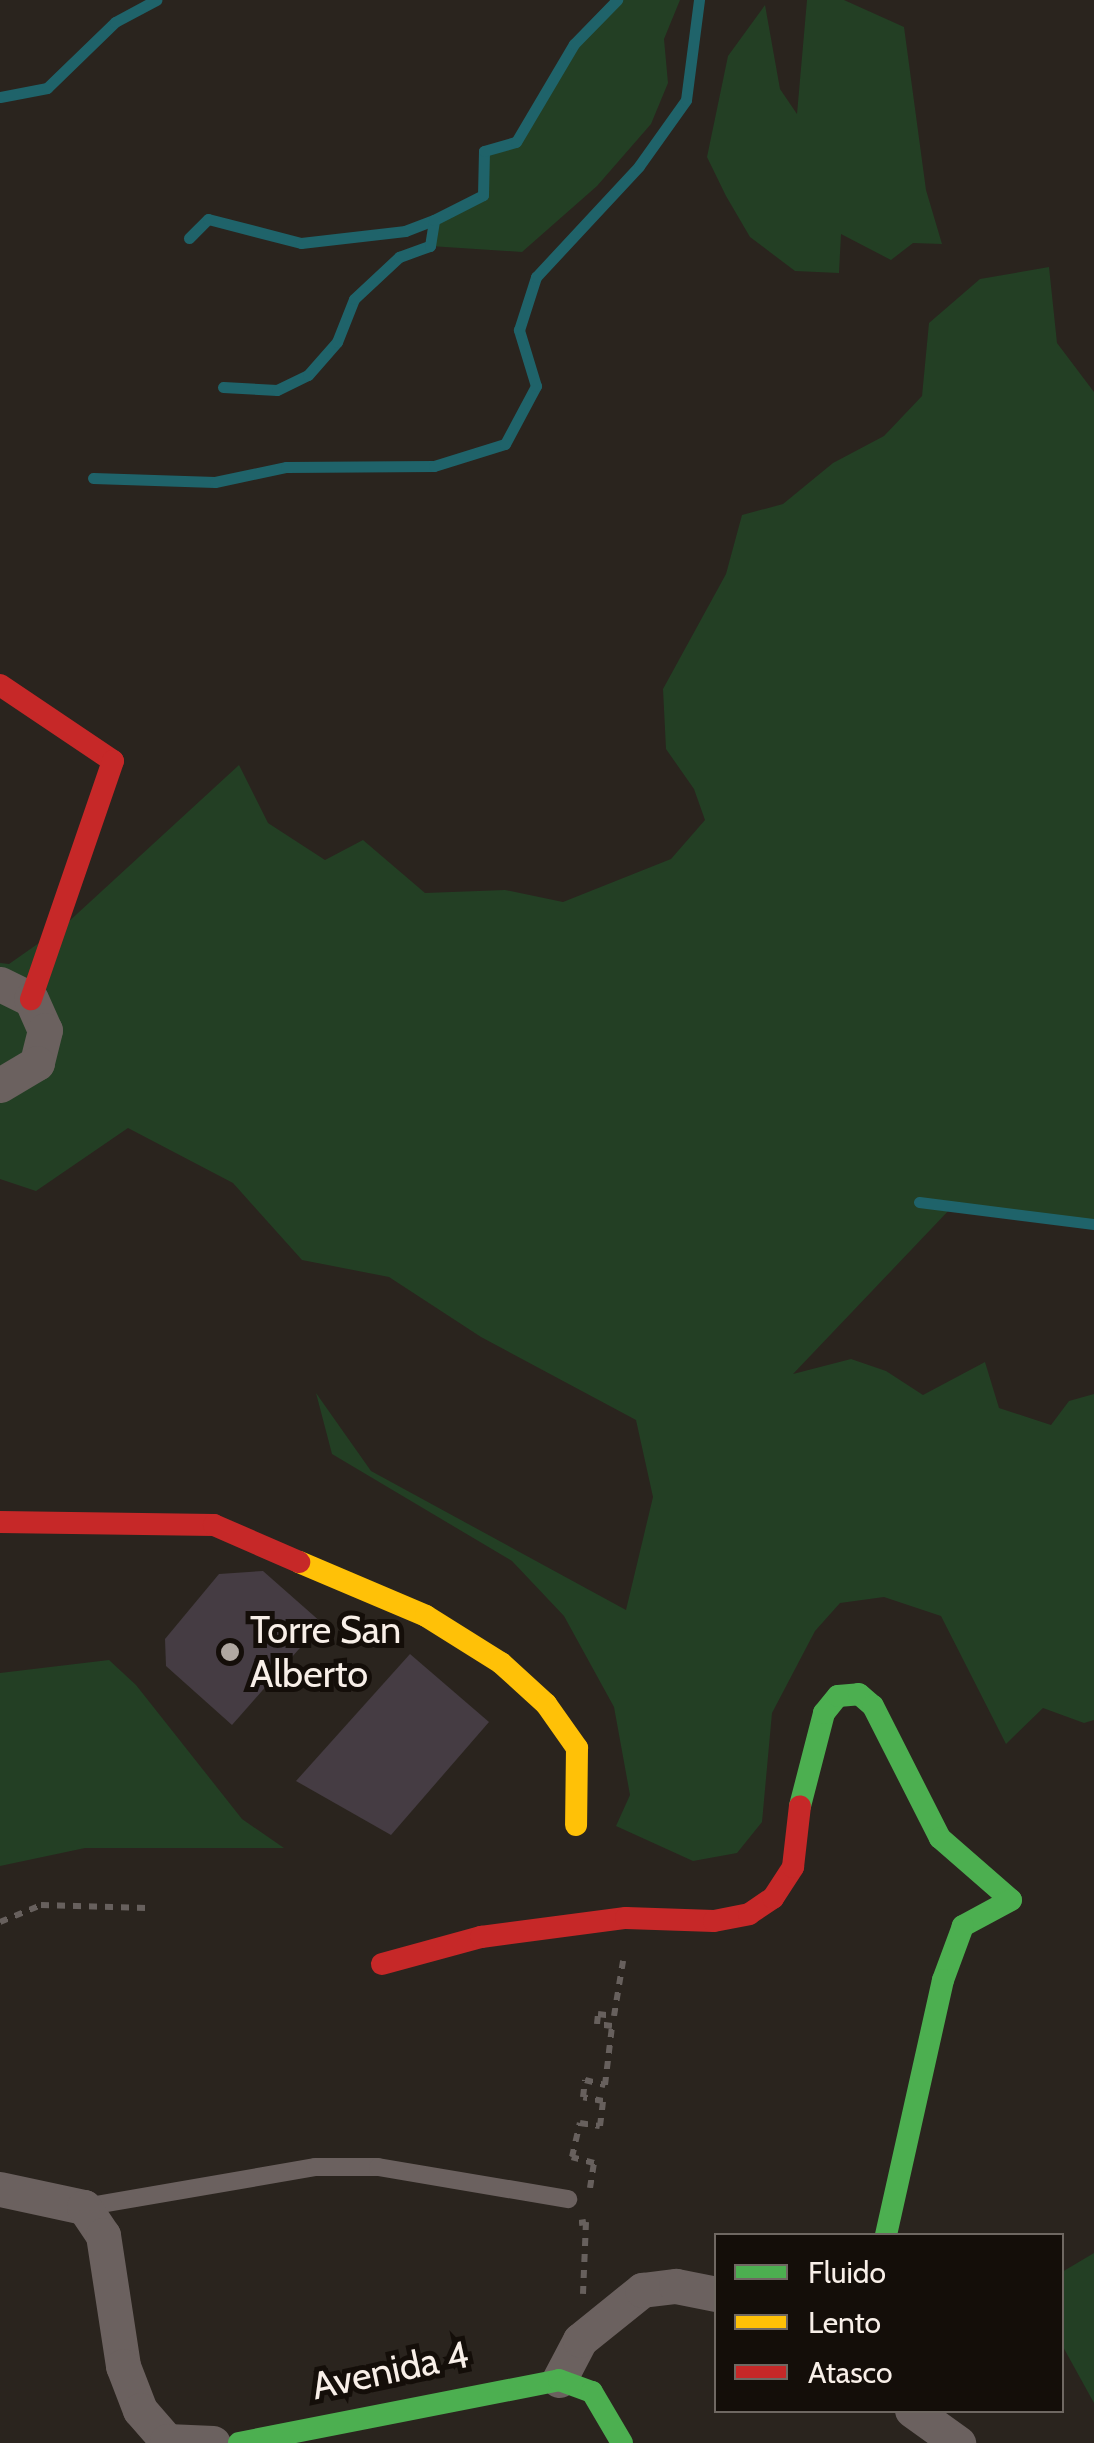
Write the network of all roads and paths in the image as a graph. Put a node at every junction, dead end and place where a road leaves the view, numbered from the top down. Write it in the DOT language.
graph roads {
  1 [pos="0,685"];
  2 [pos="16,992"];
  3 [pos="0,1086"];
  4 [pos="0,1522"];
  5 [pos="576,1826"];
  6 [pos="147,1908"];
  7 [pos="647,1917"];
  8 [pos="0,1922"];
  9 [pos="382,1964"];
  10 [pos="0,2189"];
  11 [pos="568,2199"];
  12 [pos="84,2207"];
  13 [pos="887,2233"];
  14 [pos="714,2294"];
  15 [pos="580,2340"];
  16 [pos="559,2380"];
  17 [pos="916,2413"];
  18 [pos="212,2443"];
  19 [pos="239,2443"];
  20 [pos="622,2443"];
  21 [pos="958,2443"];
  1 -- 2 [label="street"];
  2 -- 3 [label="street"];
  4 -- 5 [label="street"];
  6 -- 8 [label="path"];
  7 -- 9 [label="street"];
  7 -- 11 [label="path"];
  7 -- 13 [label="street"];
  10 -- 12 [label="street"];
  11 -- 12 [label="lane"];
  11 -- 15 [label="path"];
  12 -- 18 [label="street"];
  14 -- 15 [label="street"];
  15 -- 16 [label="street"];
  16 -- 19 [label="street, Avenida 4"];
  16 -- 20 [label="street"];
  17 -- 21 [label="street"];
}
